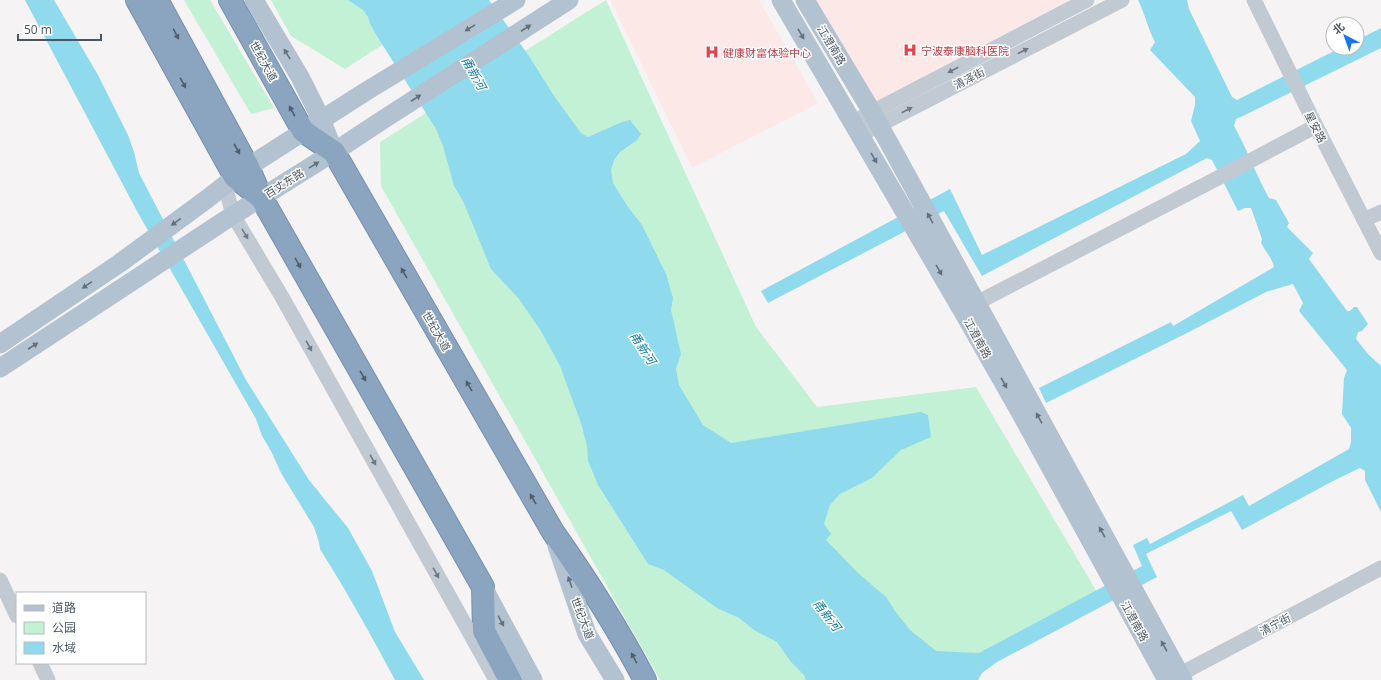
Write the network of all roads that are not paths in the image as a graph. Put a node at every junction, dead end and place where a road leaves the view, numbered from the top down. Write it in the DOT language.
graph roads {
  1 [pos="137,0"];
  2 [pos="157,0"];
  3 [pos="230,0"];
  4 [pos="254,0"];
  5 [pos="516,0"];
  6 [pos="781,0"];
  7 [pos="805,0"];
  8 [pos="1087,0"];
  9 [pos="1254,0"];
  10 [pos="1110,3"];
  11 [pos="563,4"];
  12 [pos="876,118"];
  13 [pos="312,125"];
  14 [pos="1316,126"];
  15 [pos="856,129"];
  16 [pos="334,152"];
  17 [pos="236,176"];
  18 [pos="261,197"];
  19 [pos="1381,212"];
  20 [pos="227,219"];
  21 [pos="1364,220"];
  22 [pos="1381,253"];
  23 [pos="969,306"];
  24 [pos="0,344"];
  25 [pos="0,368"];
  26 [pos="553,532"];
  27 [pos="1381,568"];
  28 [pos="0,580"];
  29 [pos="483,587"];
  30 [pos="16,614"];
  31 [pos="40,664"];
  32 [pos="1175,678"];
  33 [pos="48,680"];
  34 [pos="496,680"];
  35 [pos="510,680"];
  36 [pos="533,680"];
  37 [pos="615,680"];
  38 [pos="645,680"];
  1 -- 17 [label="highway, one-way"];
  2 -- 17 [label="highway, one-way"];
  13 -- 3 [label="highway, 世纪大道, one-way"];
  13 -- 4 [label="main road, one-way"];
  5 -- 13 [label="main road, one-way"];
  6 -- 15 [label="main road, 江澄南路, one-way"];
  7 -- 12 [label="main road, 江澄南路"];
  8 -- 12 [label="street, 清泽街, one-way"];
  9 -- 14 [label="street, 星安路"];
  12 -- 10 [label="street, 清泽街, one-way"];
  16 -- 11 [label="main road, 百丈东路, one-way"];
  12 -- 15 [label="street, 清泽街"];
  23 -- 12 [label="main road, 江澄南路, one-way"];
  13 -- 16 [label="highway, 世纪大道"];
  13 -- 17 [label="main road"];
  14 -- 21 [label="street, 星安路"];
  14 -- 23 [label="street"];
  15 -- 23 [label="main road, 江澄南路, one-way"];
  18 -- 16 [label="main road, 百丈东路, one-way"];
  26 -- 16 [label="highway, 世纪大道, one-way"];
  17 -- 18 [label="highway"];
  17 -- 20 [label="street"];
  17 -- 24 [label="main road, one-way"];
  18 -- 20 [label="main road, 百丈东路"];
  18 -- 29 [label="highway, one-way"];
  19 -- 21 [label="street"];
  25 -- 20 [label="main road, 百丈东路, one-way"];
  20 -- 34 [label="street, one-way"];
  21 -- 22 [label="street, 星安路"];
  23 -- 32 [label="main road, 江澄南路"];
  37 -- 26 [label="main road, 世纪大道, one-way"];
  38 -- 26 [label="highway, one-way"];
  27 -- 32 [label="street, 清宁街"];
  28 -- 30 [label="street"];
  29 -- 35 [label="highway"];
  29 -- 36 [label="main road, one-way"];
  31 -- 33 [label="street"];
}
